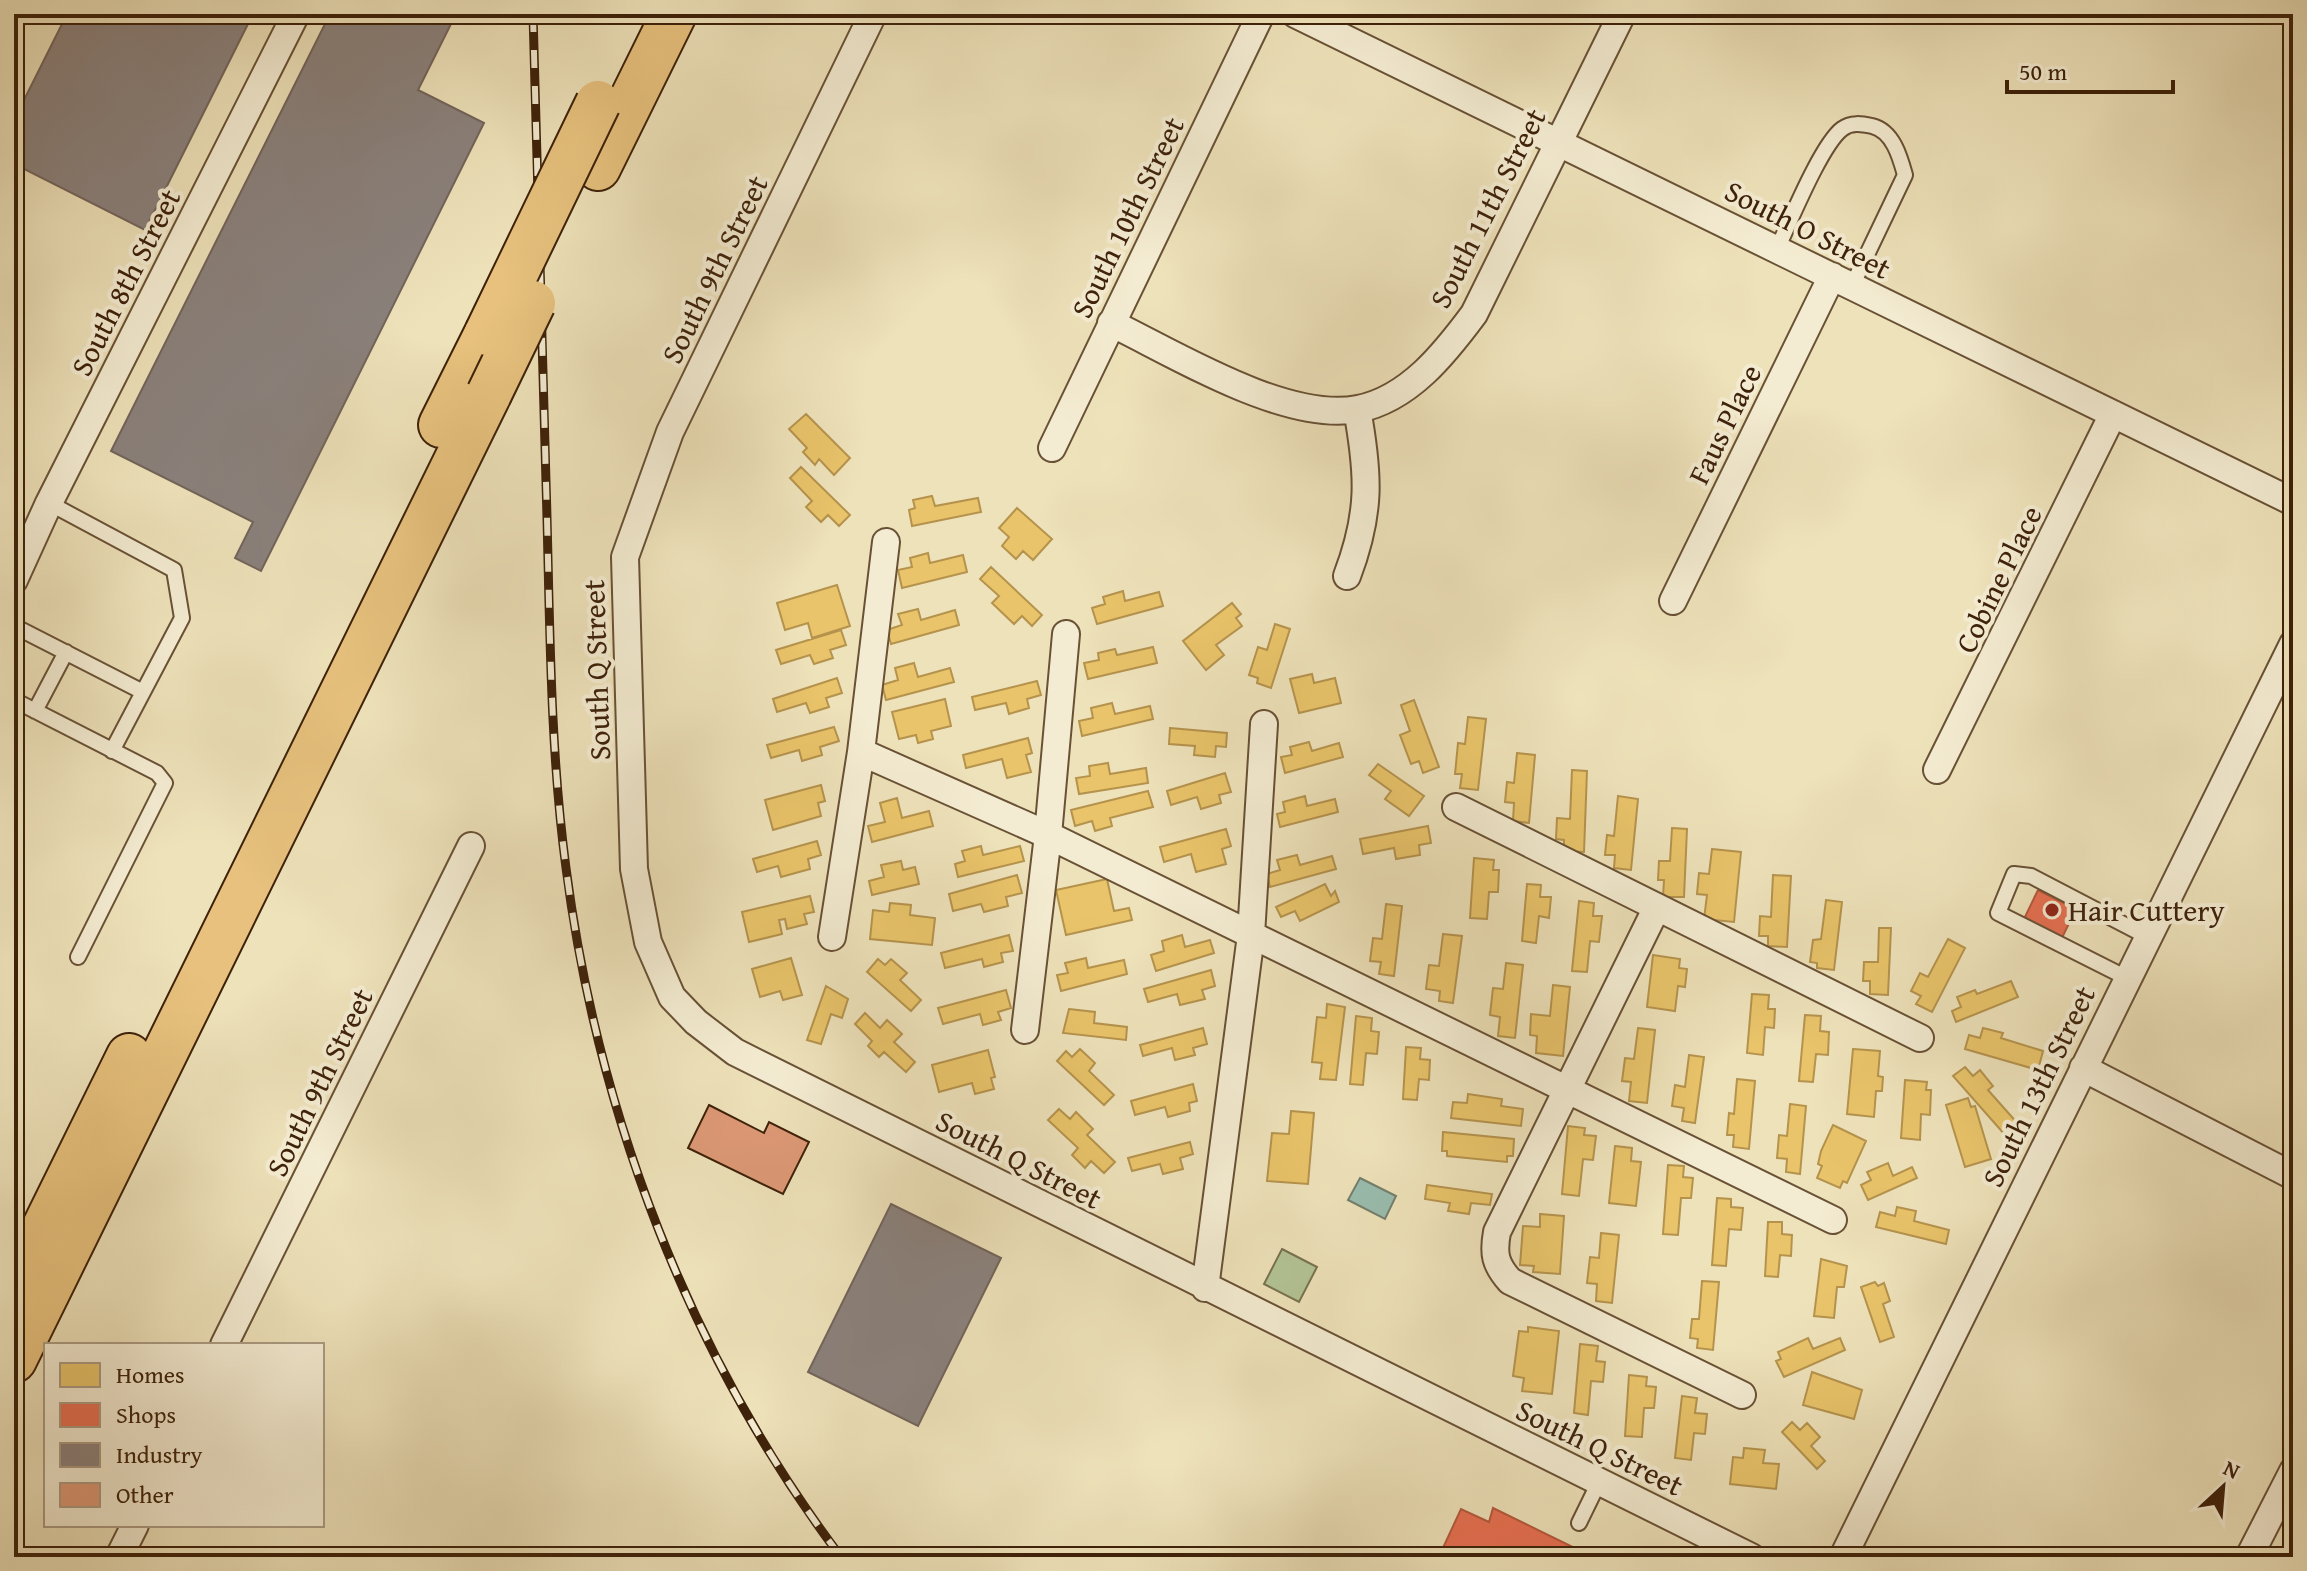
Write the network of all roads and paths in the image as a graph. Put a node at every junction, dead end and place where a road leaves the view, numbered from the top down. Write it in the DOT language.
graph roads {
  1 [pos="296,14"];
  2 [pos="641,14"];
  3 [pos="674,14"];
  4 [pos="873,14"];
  5 [pos="1261,14"];
  6 [pos="1295,14"];
  7 [pos="1622,14"];
  8 [pos="1555,143"];
  9 [pos="1777,249"];
  10 [pos="1842,281"];
  11 [pos="1111,323"];
  12 [pos="1357,409"];
  13 [pos="2113,414"];
  14 [pos="1052,448"];
  15 [pos="2293,502"];
  16 [pos="49,503"];
  17 [pos="886,542"];
  18 [pos="625,557"];
  19 [pos="1347,576"];
  20 [pos="14,580"];
  21 [pos="1673,601"];
  22 [pos="14,626"];
  23 [pos="1066,634"];
  24 [pos="2293,644"];
  25 [pos="66,652"];
  26 [pos="143,692"];
  27 [pos="14,700"];
  28 [pos="35,711"];
  29 [pos="1264,724"];
  30 [pos="112,751"];
  31 [pos="861,752"];
  32 [pos="1937,770"];
  33 [pos="1456,807"];
  34 [pos="1048,835"];
  35 [pos="471,846"];
  36 [pos="1657,907"];
  37 [pos="1251,935"];
  38 [pos="832,937"];
  39 [pos="2148,937"];
  40 [pos="78,957"];
  41 [pos="2127,978"];
  42 [pos="1025,1030"];
  43 [pos="1920,1038"];
  44 [pos="2083,1068"];
  45 [pos="1568,1090"];
  46 [pos="2293,1176"];
  47 [pos="1833,1220"];
  48 [pos="1205,1288"];
  49 [pos="14,1289"];
  50 [pos="225,1343"];
  51 [pos="14,1360"];
  52 [pos="1742,1395"];
  53 [pos="2293,1471"];
  54 [pos="1599,1482"];
  55 [pos="1579,1523"];
  56 [pos="134,1527"];
  57 [pos="119,1557"];
  58 [pos="1751,1557"];
  59 [pos="1843,1557"];
  60 [pos="2249,1557"];
  1 -- 16 [label="street, South 8th Street"];
  2 -- 49 [label="highway, bridge"];
  3 -- 51 [label="highway, bridge"];
  4 -- 18 [label="street, South 9th Street"];
  5 -- 11 [label="street, South 10th Street"];
  6 -- 8 [label="street, South O Street"];
  7 -- 8 [label="street, South 11th Street"];
  8 -- 9 [label="street, South O Street"];
  8 -- 12 [label="street, South 11th Street"];
  9 -- 10 [label="street, South O Street"];
  9 -- 10 [label="lane"];
  10 -- 13 [label="street, South O Street"];
  10 -- 21 [label="street, Faus Place"];
  11 -- 12 [label="street"];
  11 -- 14 [label="street, South 10th Street"];
  12 -- 19 [label="street"];
  13 -- 15 [label="street, South O Street"];
  13 -- 32 [label="street, Cobine Place"];
  16 -- 20 [label="street, South 8th Street"];
  16 -- 26 [label="lane"];
  17 -- 31 [label="street"];
  18 -- 48 [label="street, South Q Street"];
  22 -- 25 [label="lane"];
  23 -- 34 [label="street"];
  24 -- 39 [label="street, South 13th Street"];
  25 -- 26 [label="lane"];
  25 -- 28 [label="lane"];
  26 -- 30 [label="lane"];
  27 -- 28 [label="lane"];
  28 -- 30 [label="lane"];
  29 -- 37 [label="street"];
  30 -- 40 [label="lane"];
  31 -- 34 [label="street"];
  31 -- 38 [label="street"];
  33 -- 36 [label="street"];
  34 -- 37 [label="street"];
  34 -- 42 [label="street"];
  35 -- 50 [label="street, South 9th Street"];
  36 -- 43 [label="street"];
  36 -- 45 [label="street"];
  37 -- 45 [label="street"];
  37 -- 48 [label="street"];
  39 -- 41 [label="street, South 13th Street"];
  39 -- 41 [label="lane"];
  41 -- 44 [label="street, South 13th Street"];
  44 -- 46 [label="street"];
  44 -- 59 [label="street, South 13th Street"];
  45 -- 47 [label="street"];
  45 -- 52 [label="street"];
  48 -- 54 [label="street, South Q Street"];
  53 -- 60 [label="street"];
  54 -- 55 [label="lane"];
  54 -- 58 [label="street, South Q Street"];
  56 -- 57 [label="street"];
}
